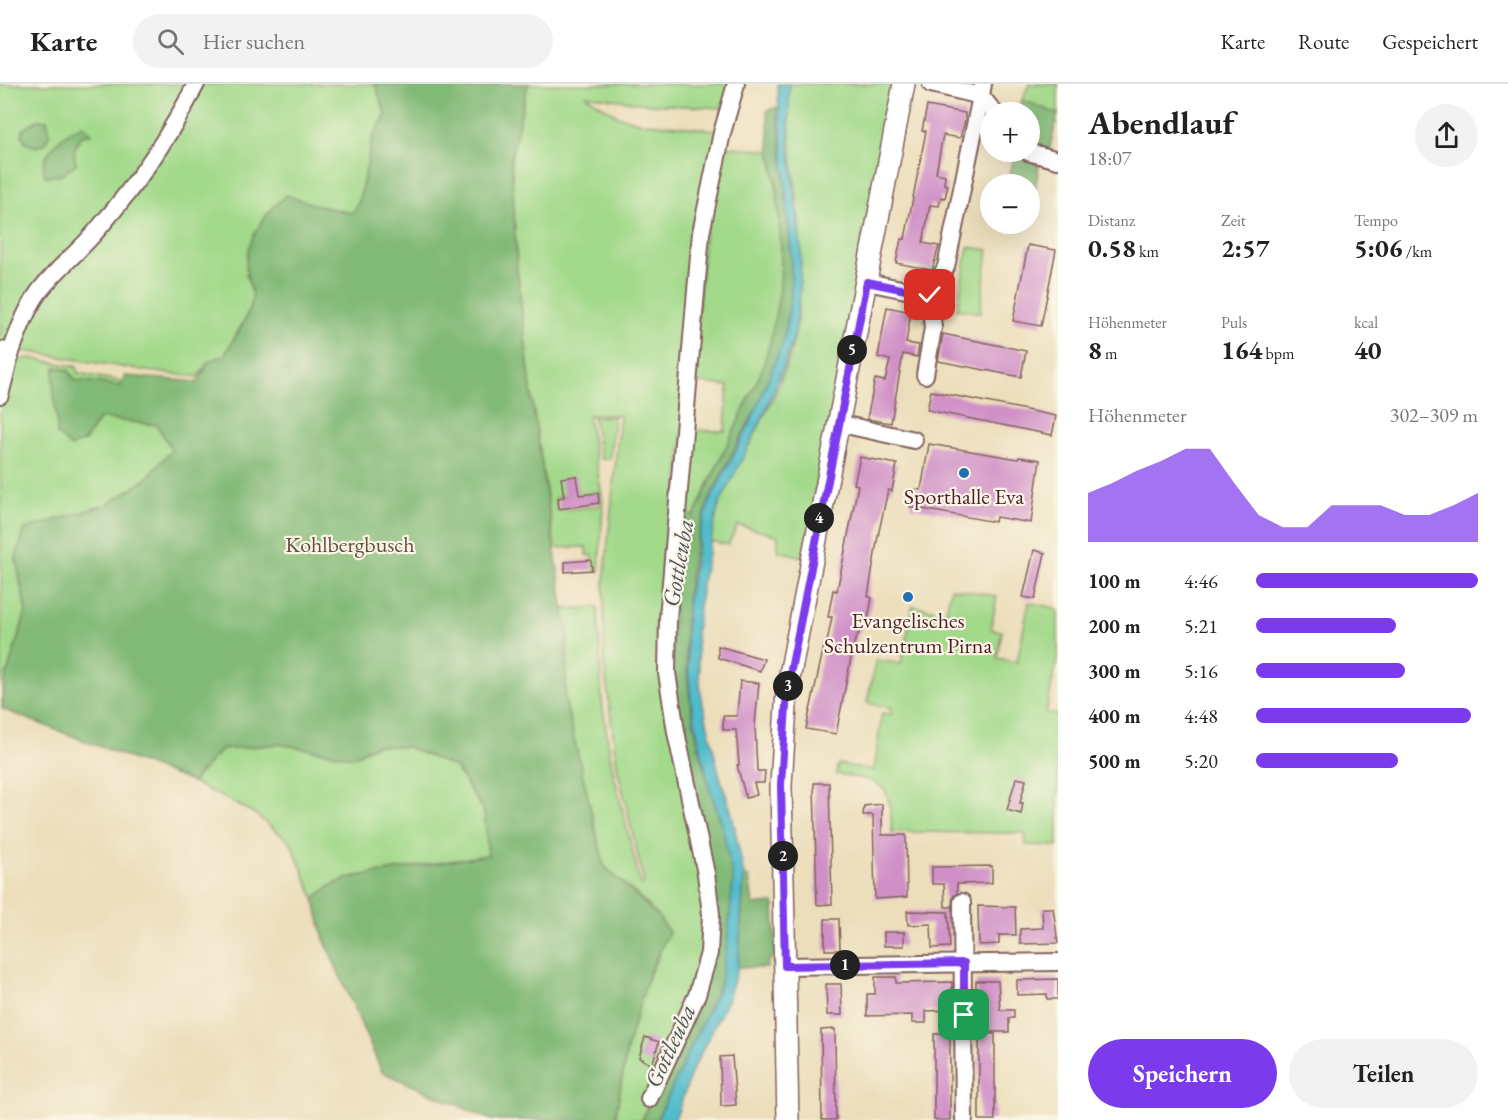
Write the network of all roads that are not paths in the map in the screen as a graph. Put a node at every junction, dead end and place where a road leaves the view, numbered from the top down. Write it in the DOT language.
graph roads {
  1 [pos="196,84"];
  2 [pos="736,84"];
  3 [pos="904,84"];
  4 [pos="931,84"];
  5 [pos="982,90"];
  6 [pos="1040,155"];
  7 [pos="1058,160"];
  8 [pos="867,282"];
  9 [pos="930,295"];
  10 [pos="6,351"];
  11 [pos="925,375"];
  12 [pos="0,395"];
  13 [pos="837,423"];
  14 [pos="914,440"];
  15 [pos="962,902"];
  16 [pos="1058,962"];
  17 [pos="964,963"];
  18 [pos="785,966"];
  19 [pos="649,1099"];
  20 [pos="788,1120"];
  21 [pos="964,1120"];
  1 -- 10 [label="street"];
  2 -- 19 [label="street"];
  3 -- 8 [label="main road"];
  4 -- 5 [label="street"];
  5 -- 9 [label="street"];
  6 -- 7 [label="street"];
  8 -- 9 [label="street"];
  8 -- 13 [label="main road"];
  9 -- 11 [label="street"];
  10 -- 12 [label="street"];
  13 -- 14 [label="street"];
  13 -- 18 [label="main road"];
  15 -- 17 [label="street"];
  16 -- 17 [label="street"];
  17 -- 18 [label="street"];
  17 -- 21 [label="street"];
  18 -- 20 [label="main road"];
}
